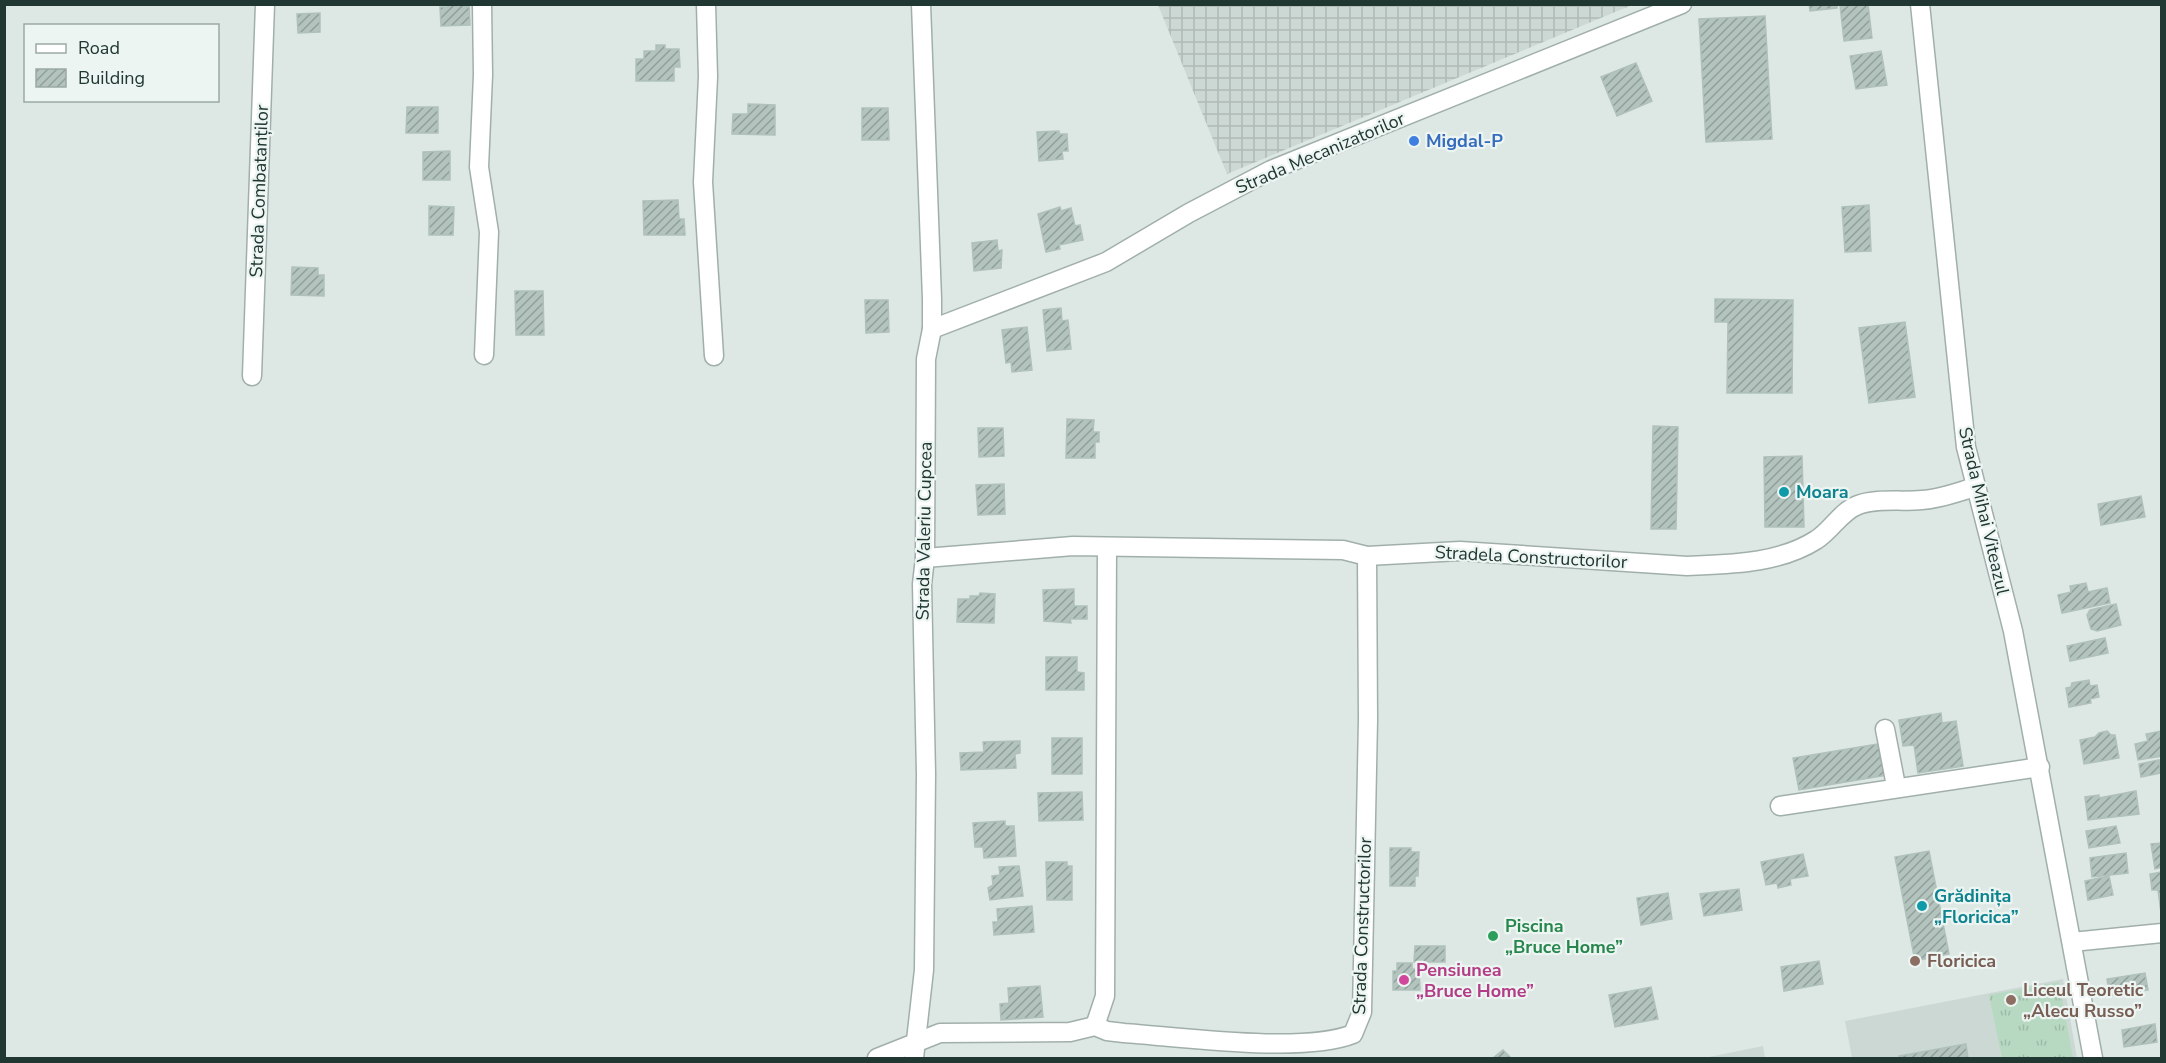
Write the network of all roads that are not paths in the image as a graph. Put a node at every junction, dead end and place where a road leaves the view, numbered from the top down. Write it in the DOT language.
graph roads {
  1 [pos="265,4"];
  2 [pos="482,4"];
  3 [pos="706,4"];
  4 [pos="921,4"];
  5 [pos="1682,4"];
  6 [pos="1920,4"];
  7 [pos="932,329"];
  8 [pos="484,355"];
  9 [pos="714,356"];
  10 [pos="252,376"];
  11 [pos="1975,487"];
  12 [pos="1107,548"];
  13 [pos="1367,556"];
  14 [pos="925,558"];
  15 [pos="1885,729"];
  16 [pos="2040,767"];
  17 [pos="1896,786"];
  18 [pos="1780,806"];
  19 [pos="2162,933"];
  20 [pos="2072,942"];
  21 [pos="1095,1026"];
  22 [pos="918,1040"];
  23 [pos="877,1059"];
  24 [pos="914,1059"];
  25 [pos="2093,1059"];
  1 -- 10 [label="street, Strada Combatanților"];
  2 -- 8 [label="street"];
  3 -- 9 [label="street"];
  4 -- 7 [label="street, Strada Valeriu Cupcea"];
  5 -- 7 [label="street, Strada Mecanizatorilor"];
  6 -- 11 [label="street, Strada Mihai Viteazul"];
  7 -- 14 [label="street, Strada Valeriu Cupcea"];
  11 -- 13 [label="street, Stradela Constructorilor"];
  11 -- 16 [label="street, Strada Mihai Viteazul"];
  12 -- 13 [label="street, Stradela Constructorilor"];
  12 -- 14 [label="street, Stradela Constructorilor"];
  12 -- 21 [label="street"];
  13 -- 21 [label="street, Strada Constructorilor"];
  14 -- 22 [label="street, Strada Valeriu Cupcea"];
  15 -- 17 [label="street"];
  16 -- 17 [label="street"];
  16 -- 20 [label="street, Strada Mihai Viteazul"];
  17 -- 18 [label="street"];
  19 -- 20 [label="street"];
  20 -- 25 [label="street, Strada Mihai Viteazul"];
  21 -- 22 [label="street, Strada Constructorilor"];
  22 -- 23 [label="street, Strada Constructorilor"];
  22 -- 24 [label="street, Strada Valeriu Cupcea"];
}
